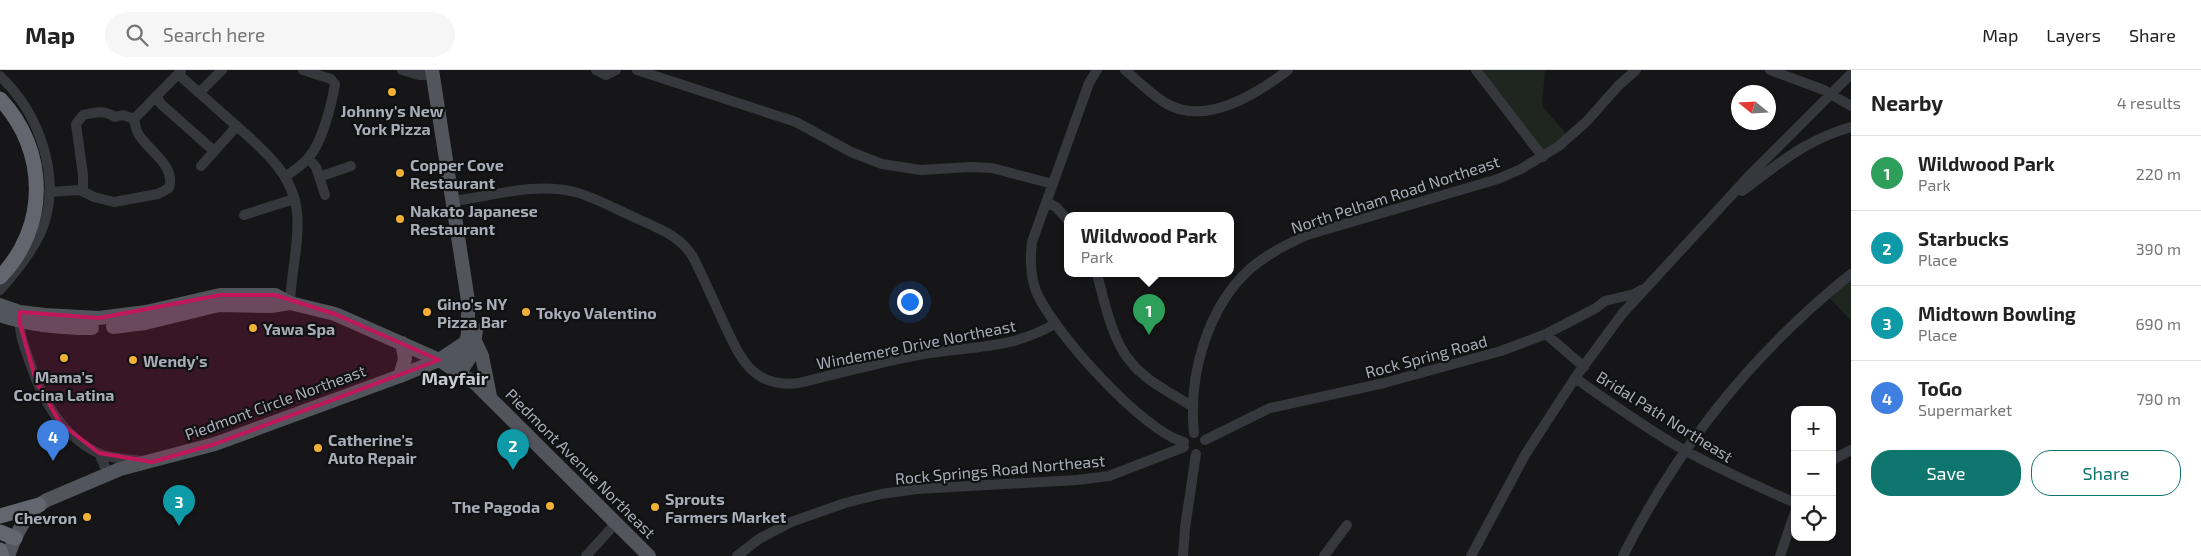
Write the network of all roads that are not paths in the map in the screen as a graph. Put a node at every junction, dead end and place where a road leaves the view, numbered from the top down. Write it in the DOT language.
graph roads {
  1 [pos="222,70"];
  2 [pos="303,70"];
  3 [pos="402,70"];
  4 [pos="596,70"];
  5 [pos="616,70"];
  6 [pos="638,70"];
  7 [pos="1097,70"];
  8 [pos="1125,70"];
  9 [pos="1288,70"];
  10 [pos="1476,70"];
  11 [pos="1636,70"];
  12 [pos="1770,70"];
  13 [pos="180,72"];
  14 [pos="432,72"];
  15 [pos="1,73"];
  16 [pos="1851,74"];
  17 [pos="199,93"];
  18 [pos="156,96"];
  19 [pos="1831,96"];
  20 [pos="0,99"];
  21 [pos="1851,106"];
  22 [pos="134,120"];
  23 [pos="237,126"];
  24 [pos="1851,128"];
  25 [pos="214,151"];
  26 [pos="308,158"];
  27 [pos="1543,158"];
  28 [pos="201,166"];
  29 [pos="351,166"];
  30 [pos="319,177"];
  31 [pos="285,178"];
  32 [pos="1052,184"];
  33 [pos="83,191"];
  34 [pos="49,192"];
  35 [pos="325,195"];
  36 [pos="294,199"];
  37 [pos="454,201"];
  38 [pos="1046,202"];
  39 [pos="1727,202"];
  40 [pos="244,215"];
  41 [pos="1064,216"];
  42 [pos="1851,274"];
  43 [pos="0,277"];
  44 [pos="1098,277"];
  45 [pos="1648,285"];
  46 [pos="0,290"];
  47 [pos="290,302"];
  48 [pos="0,304"];
  49 [pos="1596,308"];
  50 [pos="1622,314"];
  51 [pos="20,316"];
  52 [pos="0,317"];
  53 [pos="1055,324"];
  54 [pos="1546,334"];
  55 [pos="471,342"];
  56 [pos="402,343"];
  57 [pos="24,346"];
  58 [pos="439,360"];
  59 [pos="1584,367"];
  60 [pos="456,370"];
  61 [pos="400,376"];
  62 [pos="1575,378"];
  63 [pos="490,396"];
  64 [pos="1193,407"];
  65 [pos="1194,433"];
  66 [pos="1205,440"];
  67 [pos="1184,444"];
  68 [pos="1685,450"];
  69 [pos="1851,450"];
  70 [pos="99,453"];
  71 [pos="1196,454"];
  72 [pos="110,456"];
  73 [pos="1836,458"];
  74 [pos="152,462"];
  75 [pos="114,472"];
  76 [pos="1791,501"];
  77 [pos="39,504"];
  78 [pos="0,516"];
  79 [pos="616,523"];
  80 [pos="1791,524"];
  81 [pos="1347,526"];
  82 [pos="0,532"];
  83 [pos="6,548"];
  84 [pos="586,556"];
  85 [pos="649,556"];
  86 [pos="737,556"];
  87 [pos="1183,556"];
  88 [pos="1324,556"];
  89 [pos="1471,556"];
  90 [pos="1623,556"];
  91 [pos="1780,556"];
  1 -- 17 [label="street"];
  2 -- 26 [label="street"];
  3 -- 14 [label="street"];
  4 -- 5 [label="street"];
  6 -- 32 [label="street"];
  7 -- 32 [label="street"];
  8 -- 9 [label="street"];
  10 -- 27 [label="street"];
  11 -- 27 [label="street, North Pelham Road Northeast"];
  12 -- 19 [label="street"];
  13 -- 17 [label="street"];
  13 -- 18 [label="street"];
  14 -- 37 [label="main road"];
  15 -- 34 [label="street"];
  16 -- 19 [label="street"];
  17 -- 23 [label="street"];
  18 -- 22 [label="street"];
  18 -- 25 [label="street"];
  19 -- 21 [label="street"];
  19 -- 39 [label="street"];
  20 -- 43 [label="highway"];
  22 -- 33 [label="street"];
  22 -- 33 [label="street"];
  23 -- 25 [label="street"];
  23 -- 31 [label="street"];
  24 -- 39 [label="street"];
  25 -- 28 [label="street"];
  26 -- 30 [label="street"];
  26 -- 31 [label="street"];
  27 -- 64 [label="street, North Pelham Road Northeast"];
  29 -- 30 [label="street"];
  30 -- 35 [label="street"];
  31 -- 36 [label="street"];
  32 -- 38 [label="street"];
  33 -- 34 [label="street"];
  34 -- 46 [label="street"];
  36 -- 40 [label="street"];
  36 -- 47 [label="street"];
  37 -- 53 [label="street, Windemere Drive Northeast"];
  37 -- 55 [label="main road"];
  38 -- 41 [label="street"];
  38 -- 53 [label="street"];
  39 -- 45 [label="street"];
  42 -- 68 [label="street"];
  44 -- 64 [label="street"];
  45 -- 49 [label="street, Rock Spring Road"];
  45 -- 50 [label="street"];
  47 -- 51 [label="main road, Piedmont Avenue Northeast"];
  47 -- 56 [label="main road, Piedmont Avenue Northeast"];
  48 -- 51 [label="main road"];
  49 -- 50 [label="street"];
  49 -- 54 [label="street, Rock Spring Road"];
  50 -- 59 [label="street"];
  51 -- 52 [label="main road"];
  51 -- 57 [label="street"];
  52 -- 57 [label="street"];
  53 -- 67 [label="street"];
  54 -- 59 [label="street"];
  54 -- 66 [label="street, Rock Spring Road"];
  55 -- 58 [label="main road, Piedmont Circle Northeast"];
  55 -- 60 [label="main road"];
  55 -- 63 [label="main road"];
  56 -- 58 [label="main road, Piedmont Avenue Northeast"];
  56 -- 61 [label="main road"];
  57 -- 70 [label="street"];
  58 -- 60 [label="main road, Piedmont Avenue Northeast"];
  58 -- 61 [label="main road, Piedmont Circle Northeast"];
  59 -- 62 [label="street"];
  60 -- 63 [label="main road, Piedmont Avenue Northeast"];
  61 -- 74 [label="main road, Piedmont Circle Northeast"];
  62 -- 68 [label="street, Bridal Path Northeast"];
  62 -- 89 [label="street"];
  63 -- 79 [label="main road, Piedmont Avenue Northeast"];
  64 -- 65 [label="street, North Pelham Road Northeast"];
  65 -- 66 [label="street"];
  65 -- 67 [label="street"];
  66 -- 71 [label="street, Rock Spring Road"];
  67 -- 71 [label="street"];
  67 -- 86 [label="street, Rock Springs Road Northeast"];
  68 -- 76 [label="street, Bridal Path Northeast"];
  68 -- 90 [label="street"];
  69 -- 73 [label="street"];
  70 -- 72 [label="street"];
  70 -- 75 [label="street"];
  71 -- 87 [label="street"];
  72 -- 74 [label="street"];
  72 -- 75 [label="street"];
  74 -- 75 [label="main road, Piedmont Circle Northeast"];
  75 -- 77 [label="main road, Piedmont Circle Northeast"];
  77 -- 78 [label="highway"];
  77 -- 83 [label="main road"];
  79 -- 84 [label="street"];
  79 -- 85 [label="main road, Piedmont Avenue Northeast"];
  80 -- 91 [label="street"];
  81 -- 88 [label="street"];
  82 -- 83 [label="highway"];
}
